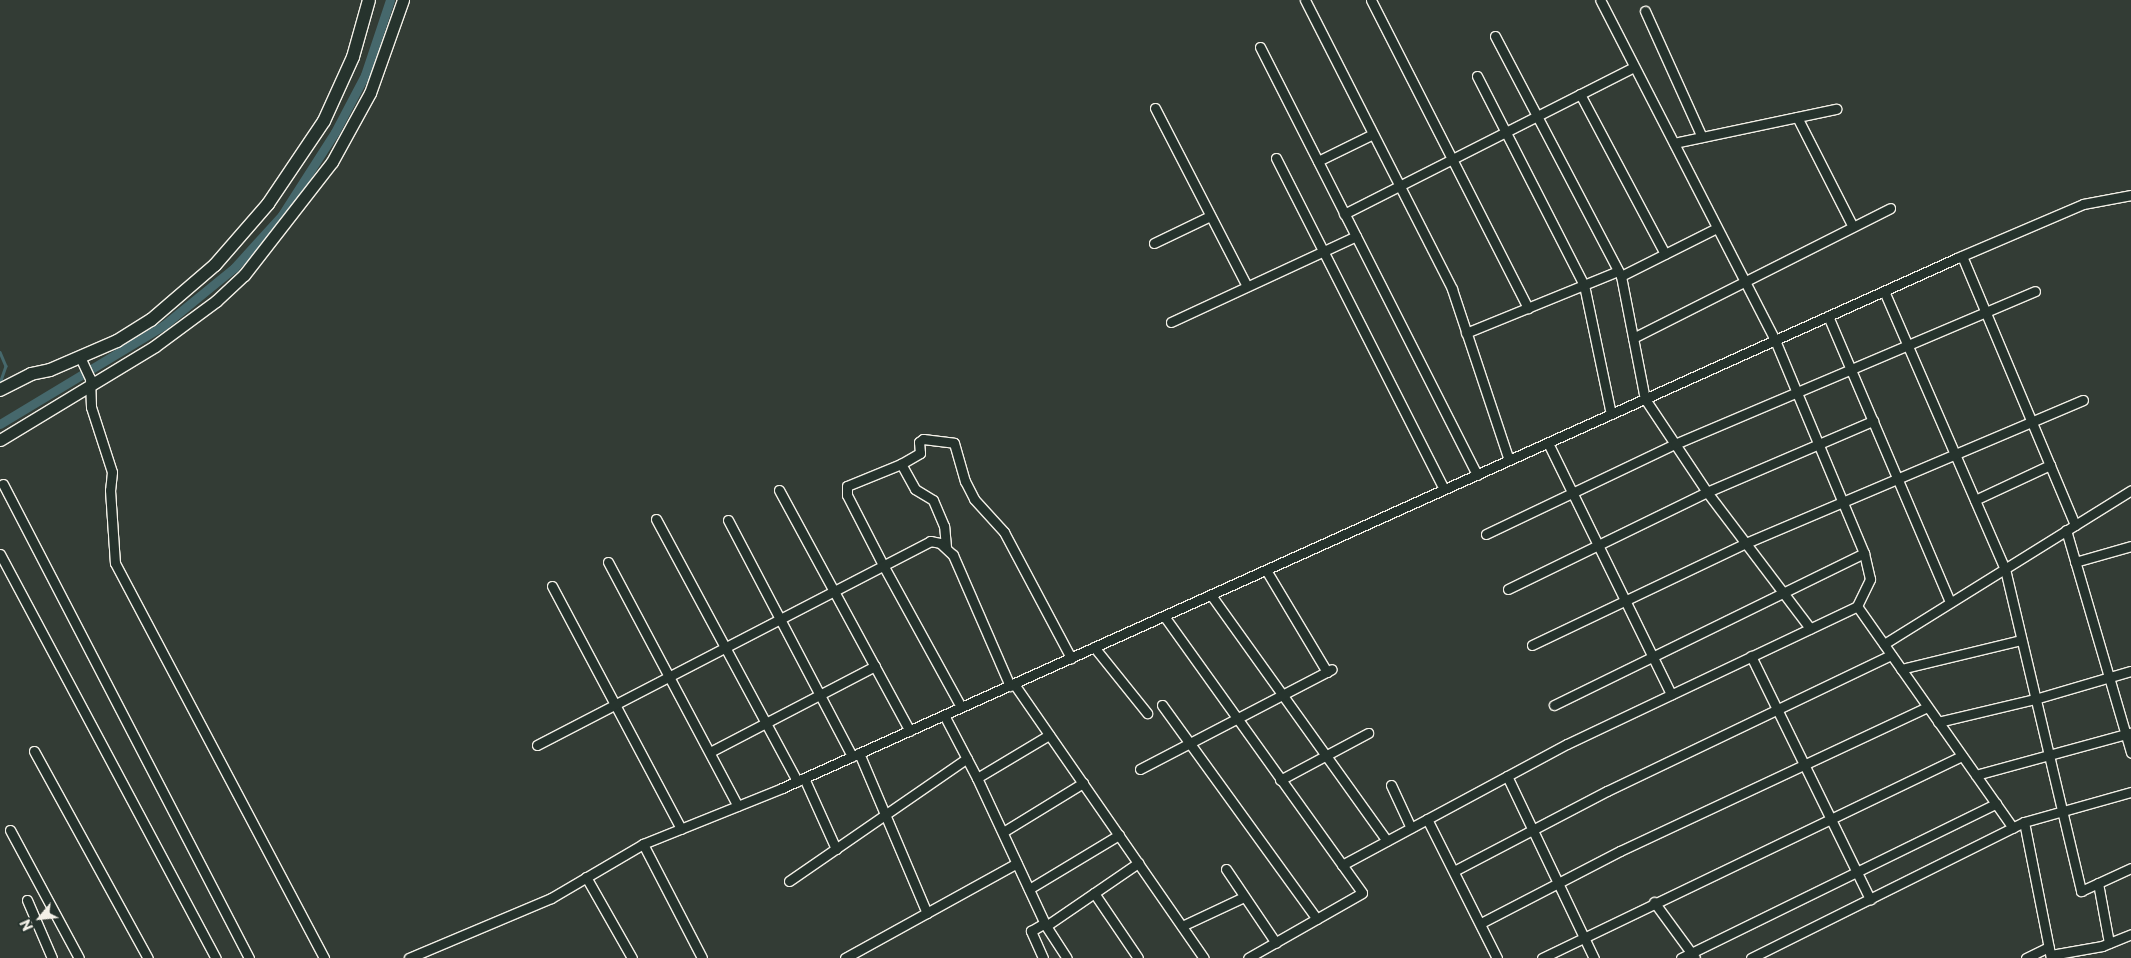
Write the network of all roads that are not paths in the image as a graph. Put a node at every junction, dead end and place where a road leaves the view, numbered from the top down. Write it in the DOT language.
graph roads {
  1 [pos="369,0"];
  2 [pos="403,0"];
  3 [pos="1305,0"];
  4 [pos="1371,0"];
  5 [pos="1600,0"];
  6 [pos="1645,11"];
  7 [pos="1495,36"];
  8 [pos="1260,47"];
  9 [pos="1634,66"];
  10 [pos="1477,76"];
  11 [pos="1580,94"];
  12 [pos="1155,108"];
  13 [pos="1836,109"];
  14 [pos="1537,116"];
  15 [pos="1797,117"];
  16 [pos="1506,132"];
  17 [pos="1373,134"];
  18 [pos="1702,137"];
  19 [pos="1674,143"];
  20 [pos="1276,158"];
  21 [pos="1452,159"];
  22 [pos="1318,161"];
  23 [pos="1399,186"];
  24 [pos="2131,195"];
  25 [pos="1890,208"];
  26 [pos="1344,214"];
  27 [pos="1210,216"];
  28 [pos="1852,227"];
  29 [pos="1717,228"];
  30 [pos="1356,236"];
  31 [pos="1154,243"];
  32 [pos="1323,251"];
  33 [pos="1665,254"];
  34 [pos="1962,256"];
  35 [pos="1620,273"];
  36 [pos="1745,282"];
  37 [pos="1584,285"];
  38 [pos="1247,286"];
  39 [pos="1884,291"];
  40 [pos="2035,291"];
  41 [pos="1528,308"];
  42 [pos="1985,312"];
  43 [pos="1828,316"];
  44 [pos="1170,322"];
  45 [pos="1466,333"];
  46 [pos="1633,338"];
  47 [pos="1774,340"];
  48 [pos="1908,345"];
  49 [pos="80,357"];
  50 [pos="1851,369"];
  51 [pos="91,384"];
  52 [pos="5,387"];
  53 [pos="1796,392"];
  54 [pos="1646,399"];
  55 [pos="2083,400"];
  56 [pos="1611,414"];
  57 [pos="1873,421"];
  58 [pos="2031,422"];
  59 [pos="0,440"];
  60 [pos="1548,443"];
  61 [pos="1675,444"];
  62 [pos="1818,444"];
  63 [pos="1955,454"];
  64 [pos="1509,460"];
  65 [pos="901,464"];
  66 [pos="2050,465"];
  67 [pos="1477,475"];
  68 [pos="1898,479"];
  69 [pos="3,484"];
  70 [pos="779,490"];
  71 [pos="1444,490"];
  72 [pos="2131,490"];
  73 [pos="1707,492"];
  74 [pos="1572,493"];
  75 [pos="1975,500"];
  76 [pos="1842,502"];
  77 [pos="656,519"];
  78 [pos="728,520"];
  79 [pos="2075,525"];
  80 [pos="2066,530"];
  81 [pos="1486,534"];
  82 [pos="1746,543"];
  83 [pos="1598,545"];
  84 [pos="2131,546"];
  85 [pos="946,547"];
  86 [pos="1864,553"];
  87 [pos="0,554"];
  88 [pos="608,562"];
  89 [pos="2075,562"];
  90 [pos="883,565"];
  91 [pos="2005,568"];
  92 [pos="1266,570"];
  93 [pos="552,586"];
  94 [pos="1508,589"];
  95 [pos="834,591"];
  96 [pos="1783,592"];
  97 [pos="1211,595"];
  98 [pos="1625,601"];
  99 [pos="1950,602"];
  100 [pos="1857,606"];
  101 [pos="1164,616"];
  102 [pos="780,619"];
  103 [pos="1810,628"];
  104 [pos="2021,640"];
  105 [pos="1884,644"];
  106 [pos="1532,645"];
  107 [pos="725,647"];
  108 [pos="1094,647"];
  109 [pos="1891,655"];
  110 [pos="1652,656"];
  111 [pos="1751,656"];
  112 [pos="1071,658"];
  113 [pos="875,666"];
  114 [pos="1901,668"];
  115 [pos="2131,671"];
  116 [pos="669,676"];
  117 [pos="2109,677"];
  118 [pos="1012,685"];
  119 [pos="1671,694"];
  120 [pos="820,695"];
  121 [pos="1282,695"];
  122 [pos="2036,699"];
  123 [pos="1554,704"];
  124 [pos="615,705"];
  125 [pos="1162,705"];
  126 [pos="1927,706"];
  127 [pos="961,707"];
  128 [pos="1777,709"];
  129 [pos="1147,713"];
  130 [pos="944,715"];
  131 [pos="1236,719"];
  132 [pos="1938,722"];
  133 [pos="766,723"];
  134 [pos="910,731"];
  135 [pos="1368,733"];
  136 [pos="2128,733"];
  137 [pos="1050,735"];
  138 [pos="1190,743"];
  139 [pos="537,745"];
  140 [pos="34,752"];
  141 [pos="710,752"];
  142 [pos="2131,753"];
  143 [pos="856,755"];
  144 [pos="1325,756"];
  145 [pos="1962,756"];
  146 [pos="2049,756"];
  147 [pos="967,758"];
  148 [pos="1804,764"];
  149 [pos="1140,769"];
  150 [pos="1976,775"];
  151 [pos="1507,776"];
  152 [pos="978,778"];
  153 [pos="801,780"];
  154 [pos="1280,780"];
  155 [pos="1083,783"];
  156 [pos="1392,785"];
  157 [pos="2131,792"];
  158 [pos="1996,804"];
  159 [pos="738,806"];
  160 [pos="2062,811"];
  161 [pos="885,815"];
  162 [pos="1830,818"];
  163 [pos="1427,819"];
  164 [pos="2024,822"];
  165 [pos="1411,828"];
  166 [pos="2013,828"];
  167 [pos="681,829"];
  168 [pos="10,830"];
  169 [pos="1533,830"];
  170 [pos="1003,832"];
  171 [pos="1119,835"];
  172 [pos="1386,841"];
  173 [pos="643,844"];
  174 [pos="836,849"];
  175 [pos="1138,863"];
  176 [pos="1017,864"];
  177 [pos="1342,865"];
  178 [pos="2131,868"];
  179 [pos="1226,870"];
  180 [pos="1454,871"];
  181 [pos="1857,872"];
  182 [pos="586,878"];
  183 [pos="789,881"];
  184 [pos="1558,883"];
  185 [pos="2098,883"];
  186 [pos="1029,889"];
  187 [pos="1094,893"];
  188 [pos="1244,897"];
  189 [pos="1870,899"];
  190 [pos="27,900"];
  191 [pos="1654,902"];
  192 [pos="927,913"];
  193 [pos="1317,919"];
  194 [pos="1481,923"];
  195 [pos="1045,924"];
  196 [pos="1182,926"];
  197 [pos="2131,934"];
  198 [pos="1584,937"];
  199 [pos="1276,943"];
  200 [pos="2109,943"];
  201 [pos="2050,953"];
  202 [pos="1693,956"];
  203 [pos="52,958"];
  204 [pos="79,958"];
  205 [pos="148,958"];
  206 [pos="216,958"];
  207 [pos="249,958"];
  208 [pos="324,958"];
  209 [pos="409,958"];
  210 [pos="632,958"];
  211 [pos="702,958"];
  212 [pos="845,958"];
  213 [pos="1043,958"];
  214 [pos="1067,958"];
  215 [pos="1138,958"];
  216 [pos="1204,958"];
  217 [pos="1248,958"];
  218 [pos="1497,958"];
  219 [pos="1542,958"];
  220 [pos="1594,958"];
  221 [pos="1681,958"];
  222 [pos="1751,958"];
  223 [pos="2026,958"];
  1 -- 49 [label="main road"];
  2 -- 51 [label="street"];
  3 -- 17 [label="street"];
  4 -- 21 [label="street"];
  5 -- 9 [label="street"];
  6 -- 18 [label="street"];
  7 -- 14 [label="street"];
  8 -- 22 [label="street"];
  9 -- 11 [label="street"];
  9 -- 19 [label="street"];
  10 -- 16 [label="street"];
  11 -- 14 [label="street"];
  11 -- 33 [label="street"];
  12 -- 27 [label="street"];
  13 -- 15 [label="street"];
  14 -- 16 [label="street"];
  14 -- 35 [label="street"];
  15 -- 18 [label="street"];
  15 -- 28 [label="street"];
  16 -- 21 [label="street"];
  16 -- 37 [label="street"];
  17 -- 22 [label="street"];
  17 -- 23 [label="street"];
  18 -- 19 [label="street"];
  19 -- 29 [label="street"];
  20 -- 32 [label="street"];
  21 -- 23 [label="street"];
  21 -- 41 [label="street"];
  22 -- 26 [label="street"];
  23 -- 26 [label="street"];
  23 -- 45 [label="street"];
  24 -- 34 [label="street"];
  25 -- 28 [label="street"];
  26 -- 30 [label="street"];
  27 -- 31 [label="street"];
  27 -- 38 [label="street"];
  28 -- 36 [label="street"];
  29 -- 33 [label="street"];
  29 -- 36 [label="street"];
  30 -- 32 [label="street"];
  30 -- 67 [label="street"];
  32 -- 38 [label="street"];
  32 -- 71 [label="street"];
  33 -- 35 [label="street"];
  34 -- 39 [label="street"];
  34 -- 42 [label="street"];
  35 -- 37 [label="street"];
  35 -- 46 [label="street"];
  36 -- 46 [label="street"];
  36 -- 47 [label="street"];
  37 -- 41 [label="street"];
  37 -- 56 [label="street"];
  38 -- 44 [label="street"];
  39 -- 43 [label="street"];
  39 -- 48 [label="street"];
  40 -- 42 [label="street"];
  41 -- 45 [label="street"];
  42 -- 48 [label="street"];
  42 -- 58 [label="street"];
  43 -- 47 [label="street"];
  43 -- 50 [label="street"];
  45 -- 64 [label="street"];
  46 -- 54 [label="street"];
  47 -- 53 [label="street"];
  47 -- 54 [label="street"];
  48 -- 50 [label="street"];
  48 -- 63 [label="street"];
  49 -- 51 [label="street"];
  49 -- 52 [label="main road"];
  50 -- 53 [label="street"];
  50 -- 57 [label="street"];
  51 -- 59 [label="street"];
  51 -- 208 [label="street"];
  53 -- 61 [label="street"];
  53 -- 62 [label="street"];
  54 -- 56 [label="street"];
  54 -- 61 [label="street"];
  55 -- 58 [label="street"];
  56 -- 60 [label="street"];
  57 -- 62 [label="street"];
  57 -- 68 [label="street"];
  58 -- 63 [label="street"];
  58 -- 66 [label="street"];
  60 -- 64 [label="street"];
  60 -- 74 [label="street"];
  61 -- 73 [label="street"];
  61 -- 74 [label="street"];
  62 -- 73 [label="street"];
  62 -- 76 [label="street"];
  63 -- 68 [label="street"];
  63 -- 75 [label="street"];
  64 -- 67 [label="street"];
  65 -- 85 [label="street"];
  65 -- 90 [label="street"];
  65 -- 112 [label="street"];
  66 -- 75 [label="street"];
  66 -- 79 [label="street"];
  67 -- 71 [label="street"];
  68 -- 76 [label="street"];
  68 -- 99 [label="street"];
  69 -- 207 [label="street"];
  70 -- 95 [label="street"];
  71 -- 92 [label="street"];
  72 -- 79 [label="street"];
  73 -- 82 [label="street"];
  73 -- 83 [label="street"];
  74 -- 81 [label="street"];
  74 -- 83 [label="street"];
  75 -- 91 [label="street"];
  76 -- 82 [label="street"];
  76 -- 86 [label="street"];
  77 -- 107 [label="street"];
  78 -- 102 [label="street"];
  79 -- 80 [label="street"];
  80 -- 89 [label="street"];
  80 -- 91 [label="street"];
  82 -- 96 [label="street"];
  82 -- 98 [label="street"];
  83 -- 94 [label="street"];
  83 -- 98 [label="street"];
  84 -- 89 [label="street"];
  85 -- 90 [label="street"];
  85 -- 118 [label="street"];
  86 -- 96 [label="street"];
  86 -- 100 [label="street"];
  87 -- 206 [label="street"];
  88 -- 116 [label="street"];
  89 -- 117 [label="street"];
  90 -- 95 [label="street"];
  90 -- 127 [label="street"];
  91 -- 99 [label="street"];
  91 -- 104 [label="street"];
  92 -- 97 [label="street"];
  92 -- 121 [label="street"];
  93 -- 124 [label="street"];
  95 -- 102 [label="street"];
  95 -- 113 [label="street"];
  96 -- 103 [label="street"];
  96 -- 110 [label="street"];
  97 -- 101 [label="street"];
  97 -- 121 [label="street"];
  98 -- 106 [label="street"];
  98 -- 110 [label="street"];
  99 -- 105 [label="street"];
  100 -- 103 [label="street"];
  100 -- 105 [label="street"];
  101 -- 108 [label="street"];
  101 -- 131 [label="street"];
  102 -- 107 [label="street"];
  102 -- 120 [label="street"];
  103 -- 111 [label="street"];
  104 -- 114 [label="street"];
  104 -- 122 [label="street"];
  105 -- 109 [label="street"];
  107 -- 116 [label="street"];
  107 -- 133 [label="street"];
  108 -- 112 [label="street"];
  108 -- 129 [label="street"];
  109 -- 114 [label="street"];
  109 -- 128 [label="street"];
  110 -- 119 [label="street"];
  110 -- 123 [label="street"];
  111 -- 119 [label="street"];
  111 -- 128 [label="street"];
  112 -- 118 [label="street"];
  113 -- 120 [label="street"];
  113 -- 134 [label="street"];
  114 -- 126 [label="street"];
  115 -- 117 [label="street"];
  116 -- 124 [label="street"];
  116 -- 141 [label="street"];
  117 -- 122 [label="street"];
  117 -- 136 [label="street"];
  118 -- 127 [label="street"];
  118 -- 137 [label="street"];
  119 -- 151 [label="street"];
  120 -- 133 [label="street"];
  120 -- 143 [label="street"];
  121 -- 131 [label="street"];
  121 -- 144 [label="street"];
  122 -- 132 [label="street"];
  122 -- 146 [label="street"];
  124 -- 139 [label="street"];
  124 -- 167 [label="street"];
  125 -- 138 [label="street"];
  126 -- 132 [label="street"];
  126 -- 148 [label="street"];
  127 -- 130 [label="street"];
  128 -- 148 [label="street"];
  128 -- 169 [label="street"];
  130 -- 134 [label="street"];
  130 -- 147 [label="street"];
  131 -- 138 [label="street"];
  131 -- 154 [label="street"];
  132 -- 145 [label="street"];
  133 -- 141 [label="street"];
  133 -- 153 [label="street"];
  134 -- 143 [label="street"];
  135 -- 144 [label="street"];
  136 -- 142 [label="street"];
  136 -- 146 [label="street"];
  137 -- 152 [label="street"];
  137 -- 155 [label="street"];
  138 -- 149 [label="street"];
  138 -- 193 [label="street"];
  140 -- 205 [label="street"];
  141 -- 159 [label="street"];
  143 -- 153 [label="street"];
  143 -- 161 [label="street"];
  144 -- 154 [label="street"];
  144 -- 172 [label="street"];
  145 -- 150 [label="street"];
  145 -- 162 [label="street"];
  146 -- 150 [label="street"];
  146 -- 160 [label="street"];
  147 -- 152 [label="street"];
  147 -- 161 [label="street"];
  148 -- 162 [label="street"];
  148 -- 184 [label="street"];
  150 -- 158 [label="street"];
  151 -- 163 [label="street"];
  151 -- 169 [label="street"];
  152 -- 170 [label="street"];
  153 -- 159 [label="street"];
  153 -- 174 [label="street"];
  154 -- 177 [label="street"];
  155 -- 170 [label="street"];
  155 -- 171 [label="street"];
  156 -- 165 [label="street"];
  157 -- 160 [label="street"];
  158 -- 166 [label="street"];
  158 -- 181 [label="street"];
  159 -- 167 [label="street"];
  160 -- 164 [label="street"];
  160 -- 185 [label="street"];
  161 -- 174 [label="street"];
  161 -- 192 [label="street"];
  162 -- 181 [label="street"];
  162 -- 191 [label="street"];
  163 -- 165 [label="street"];
  163 -- 180 [label="street"];
  164 -- 166 [label="street"];
  164 -- 201 [label="street"];
  165 -- 172 [label="street"];
  166 -- 189 [label="street"];
  167 -- 173 [label="street"];
  168 -- 204 [label="street"];
  169 -- 180 [label="street"];
  169 -- 184 [label="street"];
  170 -- 176 [label="street"];
  171 -- 175 [label="street"];
  171 -- 186 [label="street"];
  172 -- 177 [label="street"];
  173 -- 182 [label="street"];
  173 -- 211 [label="street"];
  174 -- 183 [label="street"];
  175 -- 187 [label="street"];
  175 -- 196 [label="street"];
  176 -- 186 [label="street"];
  176 -- 192 [label="street"];
  177 -- 193 [label="street"];
  178 -- 185 [label="street"];
  179 -- 188 [label="street"];
  180 -- 194 [label="street"];
  181 -- 189 [label="street"];
  181 -- 202 [label="street"];
  182 -- 209 [label="street"];
  182 -- 210 [label="street"];
  184 -- 194 [label="street"];
  184 -- 198 [label="street"];
  185 -- 200 [label="street"];
  186 -- 195 [label="street"];
  187 -- 195 [label="street"];
  187 -- 215 [label="street"];
  188 -- 196 [label="street"];
  188 -- 199 [label="street"];
  189 -- 222 [label="street"];
  190 -- 203 [label="street"];
  191 -- 198 [label="street"];
  191 -- 202 [label="street"];
  192 -- 212 [label="street"];
  193 -- 199 [label="street"];
  194 -- 218 [label="street"];
  195 -- 213 [label="street"];
  195 -- 214 [label="street"];
  196 -- 216 [label="street"];
  197 -- 200 [label="street"];
  198 -- 219 [label="street"];
  198 -- 220 [label="street"];
  199 -- 217 [label="street"];
  200 -- 201 [label="street"];
  201 -- 223 [label="street"];
  202 -- 221 [label="street"];
}
